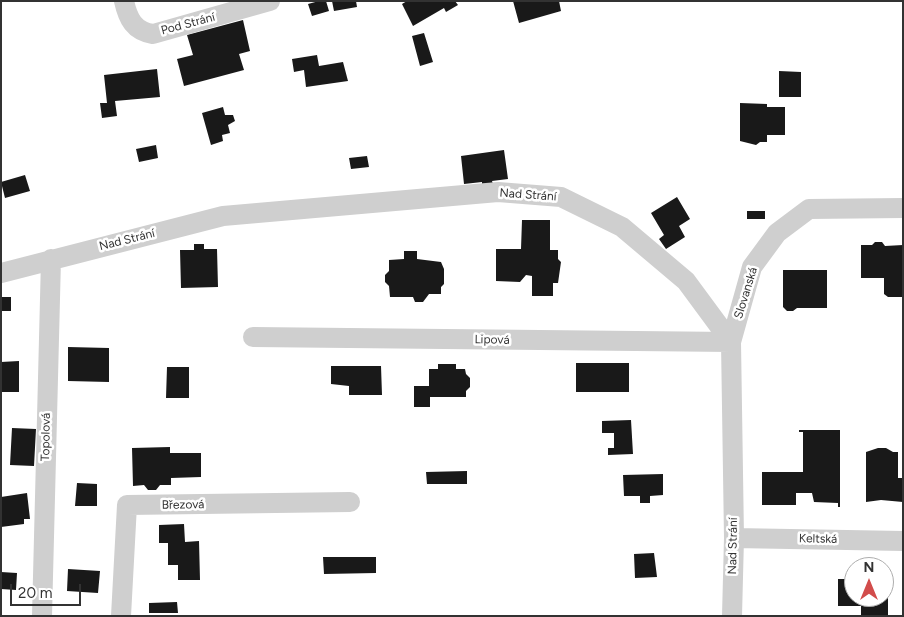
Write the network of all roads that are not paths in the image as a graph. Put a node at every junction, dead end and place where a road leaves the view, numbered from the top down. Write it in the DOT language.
graph roads {
  1 [pos="124,1"];
  2 [pos="270,1"];
  3 [pos="903,208"];
  4 [pos="51,259"];
  5 [pos="1,273"];
  6 [pos="253,337"];
  7 [pos="731,342"];
  8 [pos="350,502"];
  9 [pos="734,538"];
  10 [pos="903,541"];
  11 [pos="42,616"];
  12 [pos="121,616"];
  13 [pos="732,616"];
  1 -- 2 [label="street, Pod Strání"];
  3 -- 7 [label="street, Slovanská"];
  4 -- 5 [label="street, Nad Strání"];
  4 -- 7 [label="street, Nad Strání"];
  4 -- 11 [label="street, Topolová"];
  6 -- 7 [label="street, Lipová"];
  7 -- 9 [label="street, Nad Strání"];
  8 -- 12 [label="street, Březová"];
  9 -- 10 [label="street, Keltská"];
  9 -- 13 [label="street, Nad Strání"];
}
